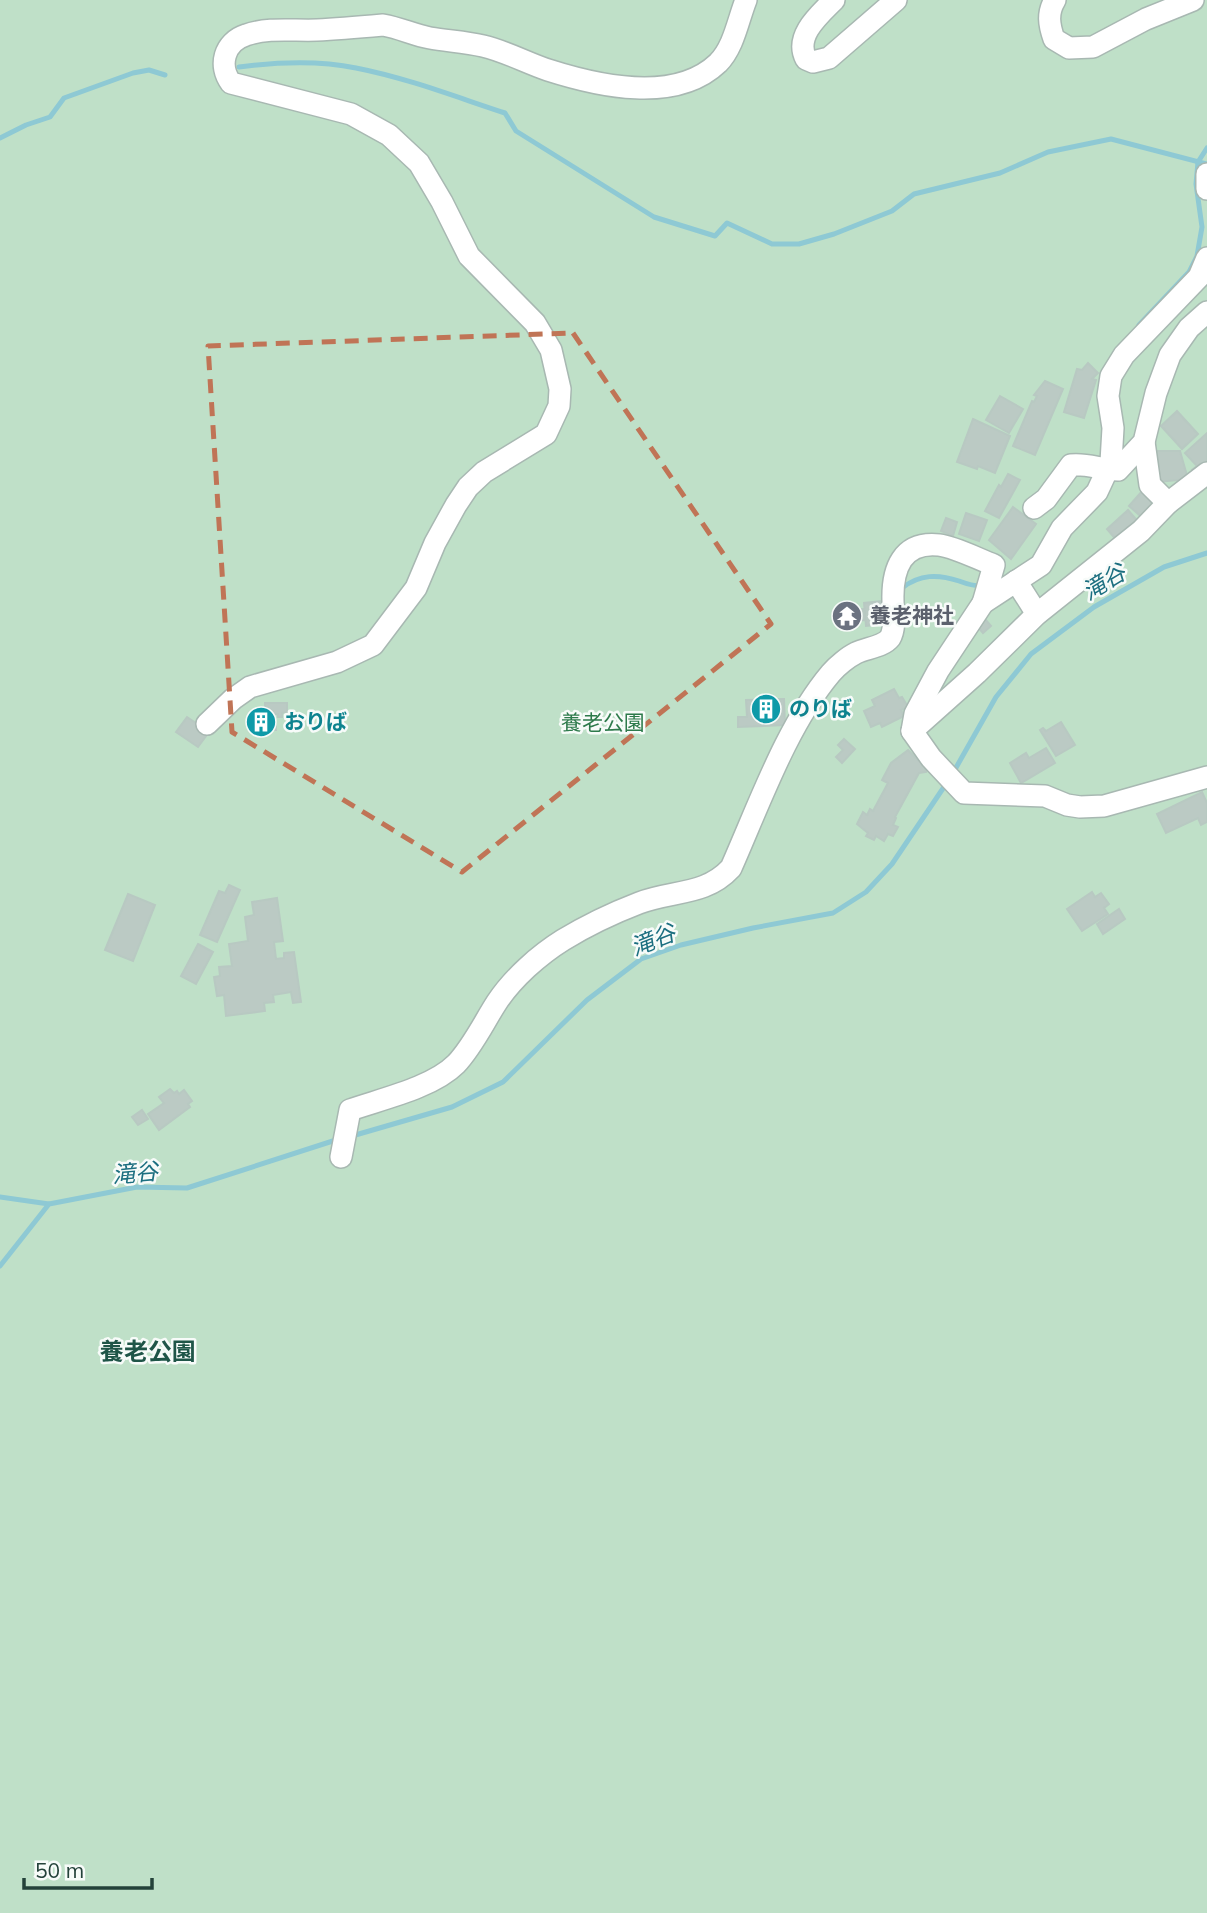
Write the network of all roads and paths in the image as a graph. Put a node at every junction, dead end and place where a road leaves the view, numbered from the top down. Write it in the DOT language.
graph roads {
  1 [pos="746,0"];
  2 [pos="834,0"];
  3 [pos="896,0"];
  4 [pos="1055,0"];
  5 [pos="1193,0"];
  6 [pos="1207,175"];
  7 [pos="1207,189"];
  8 [pos="1207,258"];
  9 [pos="1207,312"];
  10 [pos="1144,442"];
  11 [pos="1106,469"];
  12 [pos="1207,473"];
  13 [pos="1150,479"];
  14 [pos="1168,503"];
  15 [pos="1034,508"];
  16 [pos="1016,581"];
  17 [pos="983,603"];
  18 [pos="1037,614"];
  19 [pos="207,724"];
  20 [pos="912,731"];
  21 [pos="1207,777"];
  22 [pos="341,1157"];
  1 -- 19 [label="street"];
  2 -- 3 [label="street"];
  4 -- 5 [label="street"];
  6 -- 7 [label="street"];
  8 -- 11 [label="street"];
  9 -- 10 [label="street"];
  10 -- 11 [label="street"];
  10 -- 13 [label="street"];
  11 -- 13 [label="street"];
  11 -- 15 [label="street"];
  11 -- 16 [label="street"];
  12 -- 14 [label="street"];
  13 -- 14 [label="street"];
  14 -- 18 [label="street"];
  16 -- 17 [label="street"];
  16 -- 18 [label="street"];
  17 -- 20 [label="street"];
  17 -- 22 [label="street"];
  18 -- 20 [label="street"];
  20 -- 21 [label="street"];
}
